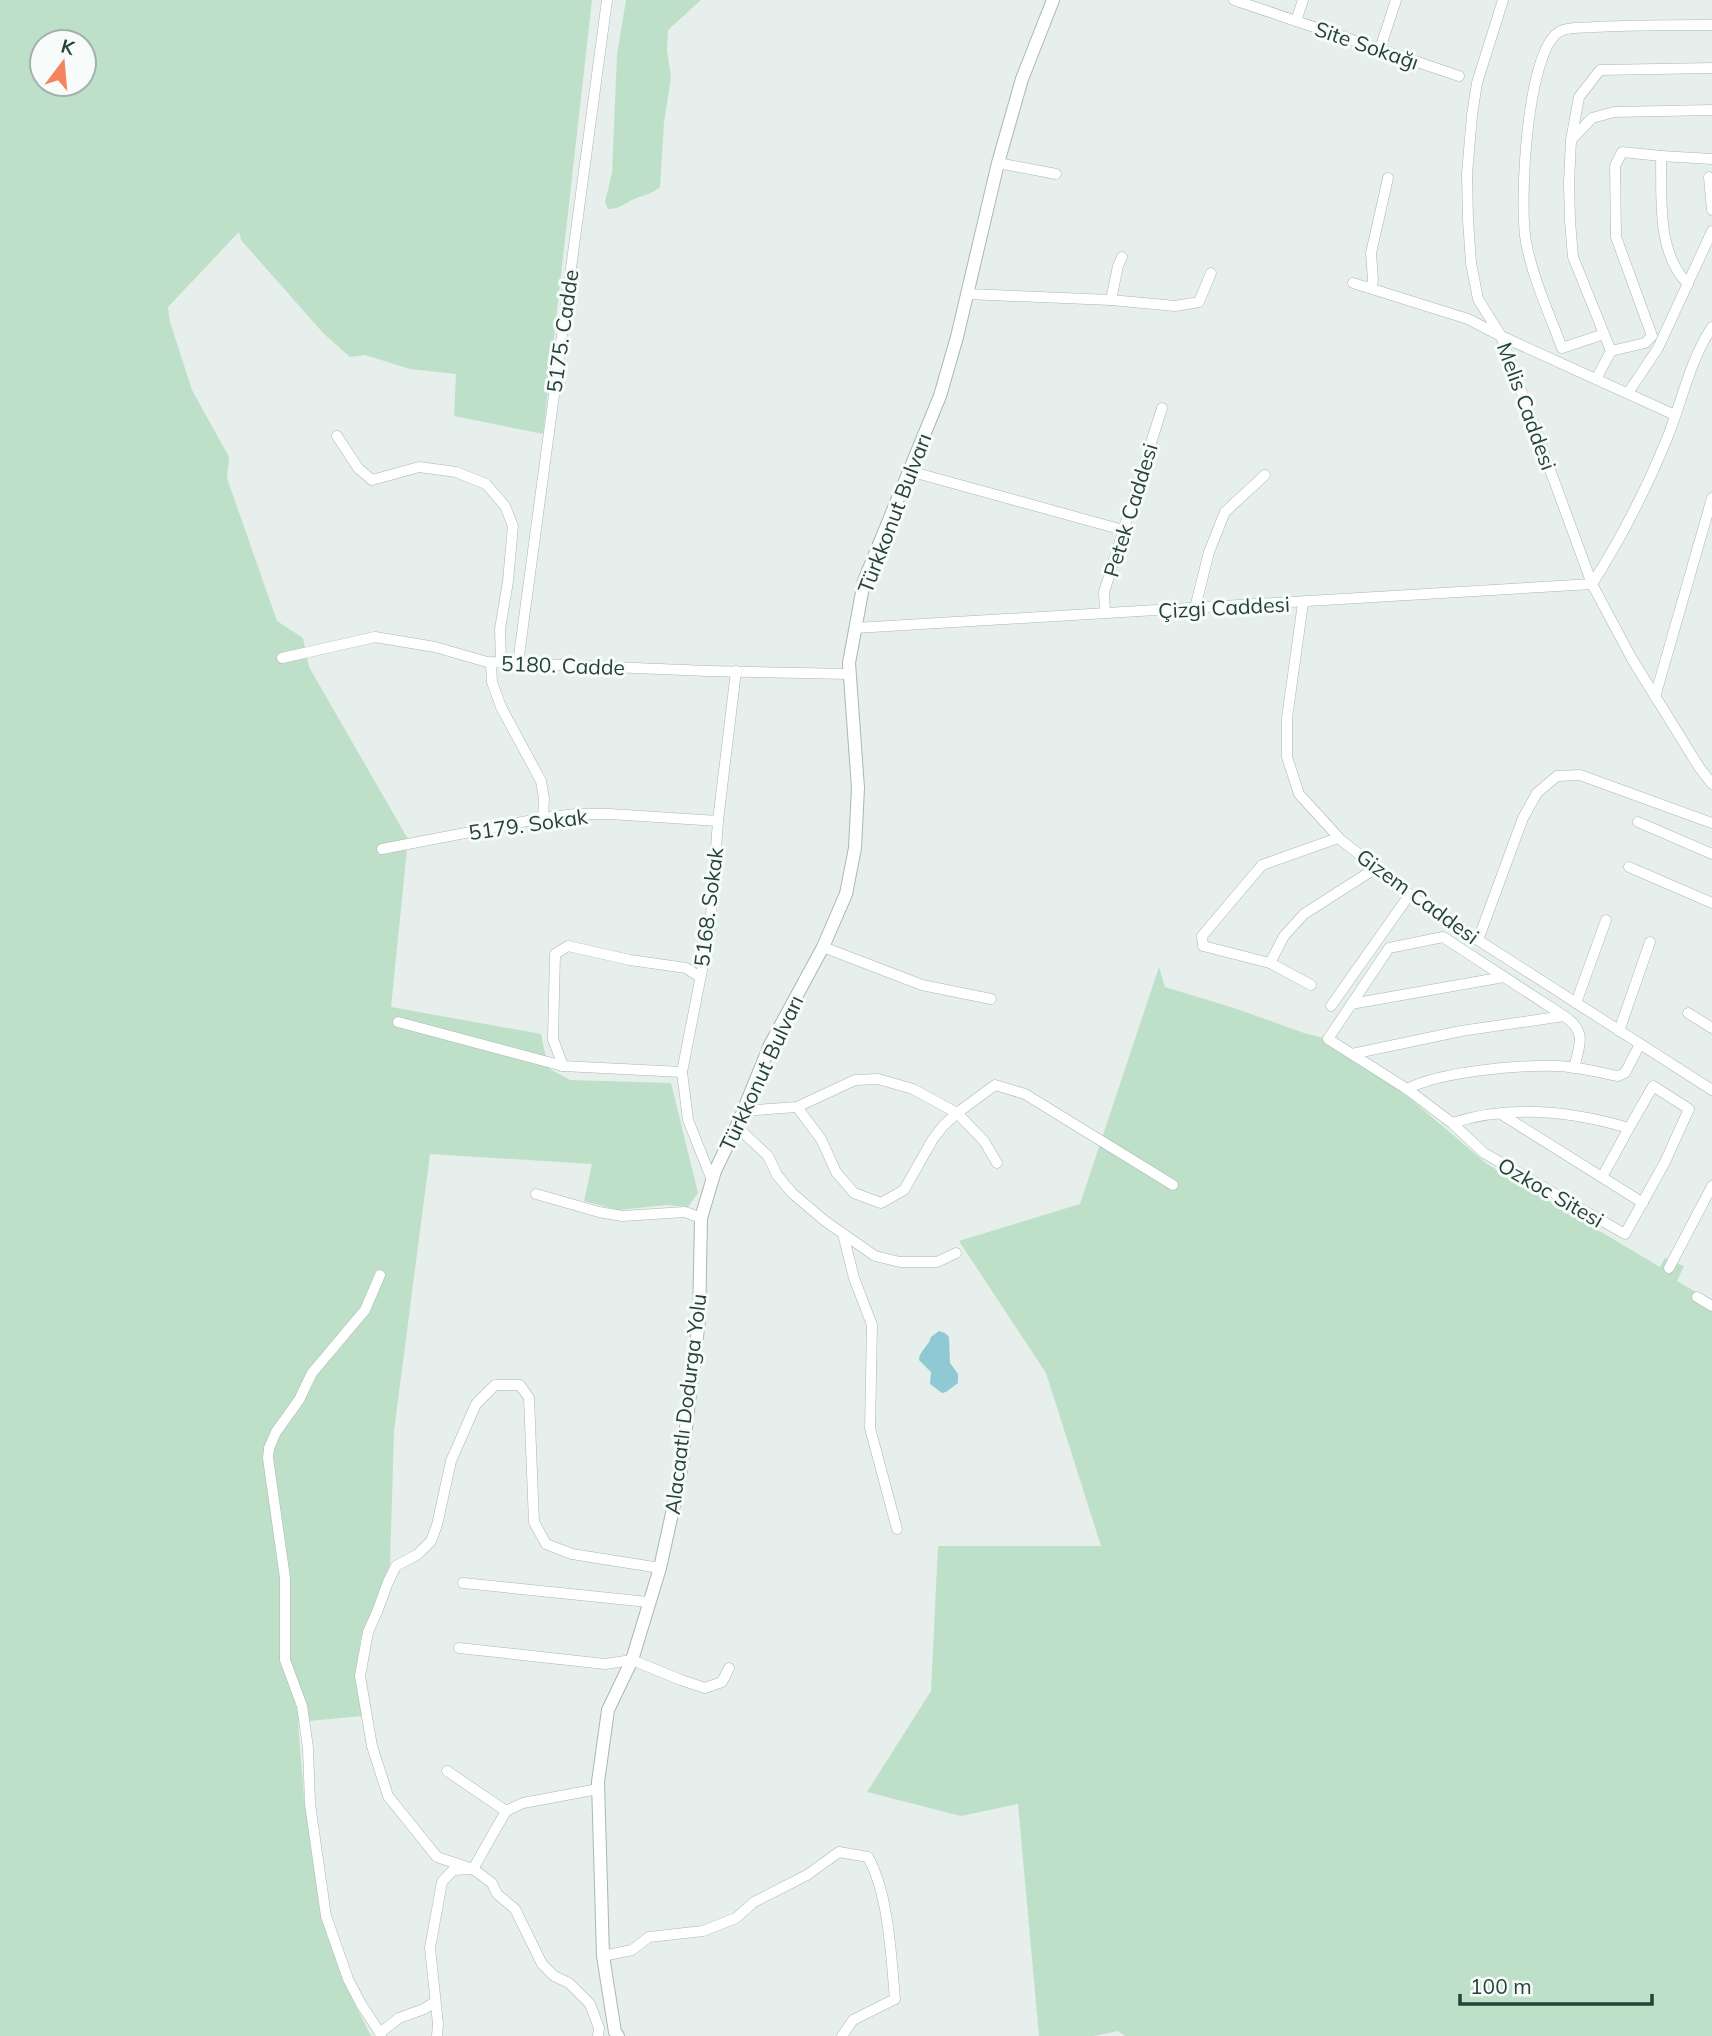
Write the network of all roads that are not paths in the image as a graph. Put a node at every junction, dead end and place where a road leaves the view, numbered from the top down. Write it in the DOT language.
graph roads {
  1 [pos="607,0"];
  2 [pos="1053,0"];
  3 [pos="1234,0"];
  4 [pos="1303,0"];
  5 [pos="1396,0"];
  6 [pos="1503,0"];
  7 [pos="1296,21"];
  8 [pos="1712,25"];
  9 [pos="1380,49"];
  10 [pos="1712,68"];
  11 [pos="1459,76"];
  12 [pos="1712,110"];
  13 [pos="1572,140"];
  14 [pos="1661,156"];
  15 [pos="1712,159"];
  16 [pos="998,163"];
  17 [pos="1056,174"];
  18 [pos="1709,177"];
  19 [pos="1388,178"];
  20 [pos="1712,210"];
  21 [pos="1712,231"];
  22 [pos="1122,257"];
  23 [pos="1211,274"];
  24 [pos="1353,283"];
  25 [pos="1688,284"];
  26 [pos="1371,288"];
  27 [pos="967,294"];
  28 [pos="1111,300"];
  29 [pos="1712,327"];
  30 [pos="1604,334"];
  31 [pos="1501,336"];
  32 [pos="1611,351"];
  33 [pos="1596,379"];
  34 [pos="1628,393"];
  35 [pos="1162,408"];
  36 [pos="1675,415"];
  37 [pos="338,436"];
  38 [pos="909,471"];
  39 [pos="1265,475"];
  40 [pos="1712,498"];
  41 [pos="1123,530"];
  42 [pos="1592,584"];
  43 [pos="1303,603"];
  44 [pos="1195,608"];
  45 [pos="1105,612"];
  46 [pos="855,628"];
  47 [pos="282,658"];
  48 [pos="496,662"];
  49 [pos="518,663"];
  50 [pos="737,671"];
  51 [pos="850,674"];
  52 [pos="1655,697"];
  53 [pos="1712,784"];
  54 [pos="543,818"];
  55 [pos="718,821"];
  56 [pos="1638,822"];
  57 [pos="1712,823"];
  58 [pos="1339,838"];
  59 [pos="382,849"];
  60 [pos="1712,854"];
  61 [pos="1629,867"];
  62 [pos="1376,868"];
  63 [pos="1410,894"];
  64 [pos="1712,903"];
  65 [pos="1606,920"];
  66 [pos="1478,940"];
  67 [pos="1650,942"];
  68 [pos="823,947"];
  69 [pos="1270,963"];
  70 [pos="700,977"];
  71 [pos="1504,977"];
  72 [pos="1311,985"];
  73 [pos="991,999"];
  74 [pos="1576,1003"];
  75 [pos="1351,1004"];
  76 [pos="1331,1006"];
  77 [pos="1688,1013"];
  78 [pos="1564,1016"];
  79 [pos="398,1022"];
  80 [pos="1712,1028"];
  81 [pos="1619,1031"];
  82 [pos="1640,1044"];
  83 [pos="1352,1054"];
  84 [pos="563,1066"];
  85 [pos="1574,1068"];
  86 [pos="682,1072"];
  87 [pos="1406,1089"];
  88 [pos="1712,1090"];
  89 [pos="797,1107"];
  90 [pos="743,1111"];
  91 [pos="957,1113"];
  92 [pos="1501,1114"];
  93 [pos="1452,1123"];
  94 [pos="736,1126"];
  95 [pos="1629,1128"];
  96 [pos="997,1163"];
  97 [pos="1602,1177"];
  98 [pos="712,1180"];
  99 [pos="1173,1185"];
  100 [pos="1710,1193"];
  101 [pos="536,1194"];
  102 [pos="1643,1203"];
  103 [pos="701,1218"];
  104 [pos="843,1234"];
  105 [pos="956,1253"];
  106 [pos="1670,1268"];
  107 [pos="380,1275"];
  108 [pos="1697,1297"];
  109 [pos="1712,1306"];
  110 [pos="897,1529"];
  111 [pos="660,1568"];
  112 [pos="463,1583"];
  113 [pos="648,1602"];
  114 [pos="459,1648"];
  115 [pos="632,1660"];
  116 [pos="729,1668"];
  117 [pos="447,1772"];
  118 [pos="598,1789"];
  119 [pos="506,1811"];
  120 [pos="473,1869"];
  121 [pos="603,1956"];
  122 [pos="435,2001"];
  123 [pos="380,2034"];
  124 [pos="614,2034"];
  125 [pos="438,2036"];
  126 [pos="598,2036"];
  127 [pos="842,2036"];
  1 -- 49 [label="street, 5175. Cadde"];
  2 -- 16 [label="street, Türkkonut Bulvarı"];
  3 -- 7 [label="street, Site Sokağı"];
  4 -- 7 [label="street"];
  5 -- 9 [label="street"];
  6 -- 31 [label="street, Melis Caddesi"];
  7 -- 9 [label="street, Site Sokağı"];
  8 -- 30 [label="street"];
  9 -- 11 [label="street, Site Sokağı"];
  10 -- 13 [label="street"];
  12 -- 13 [label="street"];
  13 -- 30 [label="street"];
  14 -- 15 [label="street"];
  14 -- 25 [label="street"];
  14 -- 32 [label="street"];
  16 -- 17 [label="street"];
  16 -- 27 [label="street, Türkkonut Bulvarı"];
  18 -- 20 [label="street"];
  19 -- 26 [label="street"];
  21 -- 25 [label="street"];
  22 -- 28 [label="street"];
  23 -- 28 [label="street"];
  24 -- 26 [label="street"];
  25 -- 34 [label="street"];
  26 -- 31 [label="street"];
  27 -- 28 [label="street"];
  27 -- 38 [label="street, Türkkonut Bulvarı"];
  29 -- 36 [label="street"];
  30 -- 32 [label="street"];
  31 -- 33 [label="street"];
  31 -- 42 [label="street, Melis Caddesi"];
  32 -- 33 [label="street"];
  33 -- 34 [label="street"];
  34 -- 36 [label="street"];
  35 -- 41 [label="street, Petek Caddesi"];
  36 -- 42 [label="street"];
  37 -- 48 [label="street"];
  38 -- 41 [label="street"];
  38 -- 46 [label="street, Türkkonut Bulvarı"];
  39 -- 44 [label="street"];
  40 -- 52 [label="street"];
  41 -- 45 [label="street, Petek Caddesi"];
  42 -- 43 [label="street, Çizgi Caddesi"];
  42 -- 52 [label="street, Melis Caddesi"];
  43 -- 44 [label="street, Çizgi Caddesi"];
  43 -- 58 [label="street, Gizem Caddesi"];
  44 -- 45 [label="street, Çizgi Caddesi"];
  45 -- 46 [label="street, Çizgi Caddesi"];
  46 -- 51 [label="street, Türkkonut Bulvarı"];
  47 -- 48 [label="street, 5180. Cadde"];
  48 -- 49 [label="street, 5180. Cadde"];
  48 -- 54 [label="street"];
  49 -- 50 [label="street, 5180. Cadde"];
  50 -- 51 [label="street, 5180. Cadde"];
  50 -- 55 [label="street, 5168. Sokak"];
  51 -- 68 [label="street, Türkkonut Bulvarı"];
  52 -- 53 [label="street, Melis Caddesi"];
  54 -- 55 [label="street, 5179. Sokak"];
  54 -- 59 [label="street, 5179. Sokak"];
  55 -- 70 [label="street, 5168. Sokak"];
  56 -- 60 [label="street"];
  57 -- 66 [label="street"];
  58 -- 62 [label="street, Gizem Caddesi"];
  58 -- 69 [label="street"];
  61 -- 64 [label="street"];
  62 -- 63 [label="street, Gizem Caddesi"];
  62 -- 69 [label="street"];
  63 -- 66 [label="street, Gizem Caddesi"];
  63 -- 76 [label="street"];
  65 -- 74 [label="street"];
  66 -- 74 [label="street, Gizem Caddesi"];
  67 -- 81 [label="street"];
  68 -- 73 [label="street"];
  68 -- 90 [label="street, Türkkonut Bulvarı"];
  69 -- 72 [label="street"];
  70 -- 84 [label="street"];
  70 -- 86 [label="street, 5168. Sokak"];
  71 -- 75 [label="street"];
  71 -- 75 [label="street, Ozkoc Sitesi"];
  71 -- 78 [label="street, Ozkoc Sitesi"];
  74 -- 81 [label="street, Gizem Caddesi"];
  75 -- 83 [label="street, Ozkoc Sitesi"];
  77 -- 80 [label="street"];
  78 -- 83 [label="street"];
  78 -- 85 [label="street, Ozkoc Sitesi"];
  79 -- 84 [label="street"];
  81 -- 82 [label="street, Gizem Caddesi"];
  82 -- 85 [label="street"];
  82 -- 88 [label="street, Gizem Caddesi"];
  83 -- 87 [label="street, Ozkoc Sitesi"];
  84 -- 86 [label="street"];
  85 -- 87 [label="street"];
  86 -- 98 [label="street, 5168. Sokak"];
  87 -- 93 [label="street, Ozkoc Sitesi"];
  89 -- 90 [label="street"];
  89 -- 91 [label="street"];
  89 -- 91 [label="street"];
  90 -- 94 [label="street, Türkkonut Bulvarı"];
  91 -- 96 [label="street"];
  91 -- 99 [label="street"];
  92 -- 93 [label="street"];
  92 -- 95 [label="street"];
  92 -- 97 [label="street, Ozkoc Sitesi"];
  93 -- 102 [label="street, Ozkoc Sitesi"];
  94 -- 98 [label="street, Türkkonut Bulvarı"];
  94 -- 104 [label="street"];
  95 -- 97 [label="street"];
  95 -- 102 [label="street, Ozkoc Sitesi"];
  97 -- 102 [label="street, Ozkoc Sitesi"];
  98 -- 103 [label="street, Alacaatlı Dodurga Yolu"];
  100 -- 106 [label="street"];
  101 -- 103 [label="street"];
  103 -- 111 [label="street, Alacaatlı Dodurga Yolu"];
  104 -- 105 [label="street"];
  104 -- 110 [label="street"];
  107 -- 123 [label="street"];
  108 -- 109 [label="street"];
  111 -- 113 [label="street, Alacaatlı Dodurga Yolu"];
  111 -- 120 [label="street"];
  112 -- 113 [label="street"];
  113 -- 115 [label="street, Alacaatlı Dodurga Yolu"];
  114 -- 115 [label="street"];
  115 -- 116 [label="street"];
  115 -- 118 [label="street, Alacaatlı Dodurga Yolu"];
  117 -- 119 [label="street"];
  118 -- 119 [label="street"];
  118 -- 121 [label="street, Alacaatlı Dodurga Yolu"];
  119 -- 120 [label="street"];
  120 -- 122 [label="street"];
  120 -- 126 [label="street"];
  121 -- 124 [label="street, Alacaatlı Dodurga Yolu"];
  121 -- 127 [label="street"];
  122 -- 123 [label="street"];
  122 -- 125 [label="street"];
}
